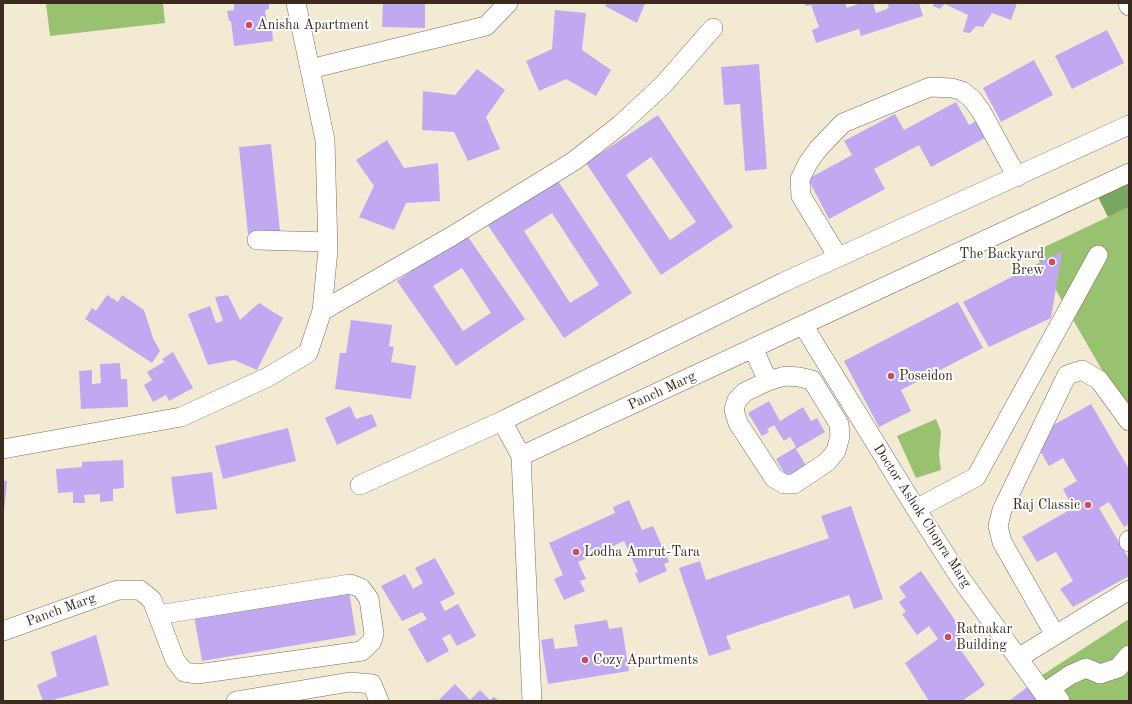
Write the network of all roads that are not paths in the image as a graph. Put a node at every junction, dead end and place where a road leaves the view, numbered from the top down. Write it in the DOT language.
graph roads {
  1 [pos="296,3"];
  2 [pos="508,3"];
  3 [pos="1128,3"];
  4 [pos="1129,6"];
  5 [pos="713,28"];
  6 [pos="310,69"];
  7 [pos="1129,125"];
  8 [pos="1129,173"];
  9 [pos="1017,177"];
  10 [pos="257,240"];
  11 [pos="328,242"];
  12 [pos="1098,255"];
  13 [pos="838,257"];
  14 [pos="322,311"];
  15 [pos="803,325"];
  16 [pos="753,348"];
  17 [pos="768,381"];
  18 [pos="502,421"];
  19 [pos="1129,421"];
  20 [pos="3,449"];
  21 [pos="521,456"];
  22 [pos="360,485"];
  23 [pos="916,509"];
  24 [pos="1129,590"];
  25 [pos="158,615"];
  26 [pos="3,631"];
  27 [pos="1055,635"];
  28 [pos="1129,656"];
  29 [pos="1018,658"];
  30 [pos="1055,700"];
  31 [pos="236,701"];
  32 [pos="379,701"];
  33 [pos="532,701"];
  1 -- 6 [label="street"];
  2 -- 6 [label="street"];
  3 -- 4 [label="street"];
  5 -- 14 [label="street"];
  6 -- 11 [label="street"];
  7 -- 9 [label="street"];
  8 -- 15 [label="street, Panch Marg"];
  9 -- 13 [label="street"];
  9 -- 13 [label="street"];
  10 -- 11 [label="street"];
  11 -- 14 [label="street"];
  12 -- 23 [label="street"];
  13 -- 18 [label="street"];
  14 -- 20 [label="street"];
  15 -- 16 [label="street, Panch Marg"];
  15 -- 23 [label="street, Doctor Ashok Chopra Marg"];
  16 -- 17 [label="street"];
  16 -- 21 [label="street, Panch Marg"];
  17 -- 17 [label="street"];
  18 -- 21 [label="street"];
  18 -- 22 [label="street"];
  19 -- 27 [label="street"];
  21 -- 33 [label="street"];
  23 -- 29 [label="street, Doctor Ashok Chopra Marg"];
  24 -- 27 [label="street"];
  25 -- 25 [label="street, Panch Marg"];
  25 -- 26 [label="street, Panch Marg"];
  27 -- 29 [label="street"];
  28 -- 30 [label="street"];
  29 -- 30 [label="street, Doctor Ashok Chopra Marg"];
  31 -- 32 [label="street"];
}
